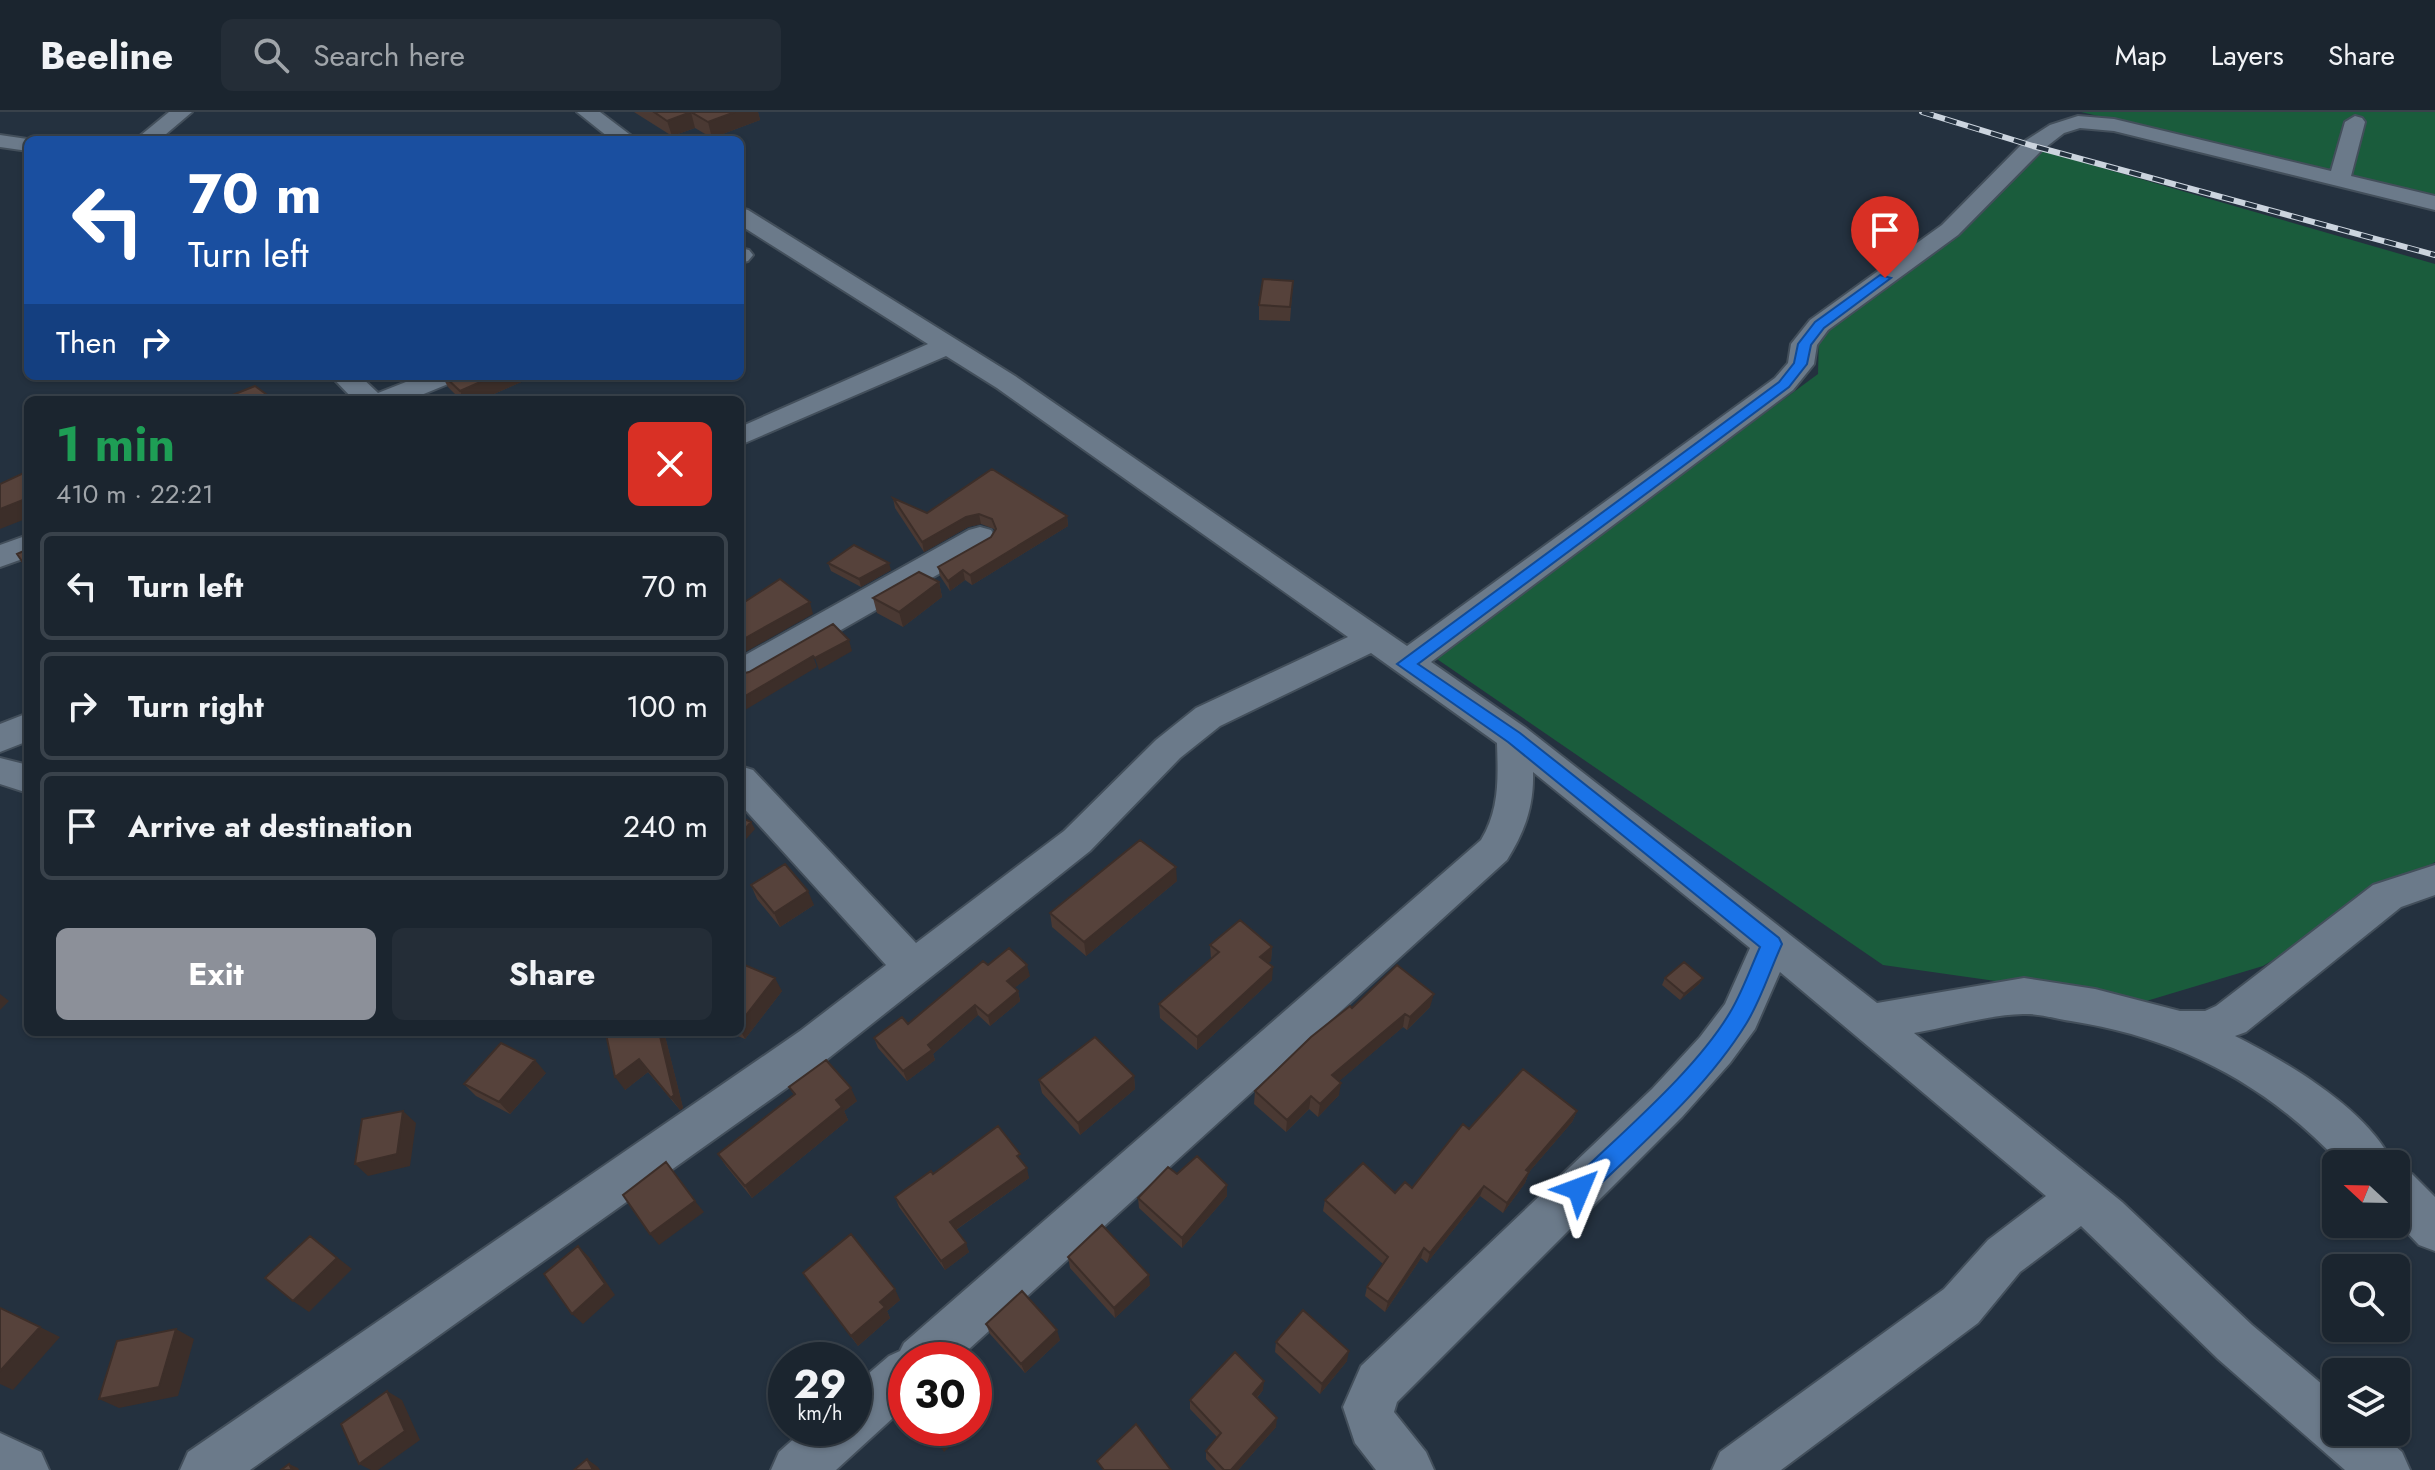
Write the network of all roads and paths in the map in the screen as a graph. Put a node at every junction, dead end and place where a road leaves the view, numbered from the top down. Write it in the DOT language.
graph roads {
  1 [pos="182,112"];
  2 [pos="587,112"];
  3 [pos="2070,117"];
  4 [pos="2355,122"];
  5 [pos="151,136"];
  6 [pos="620,136"];
  7 [pos="0,141"];
  8 [pos="24,144"];
  9 [pos="2339,180"];
  10 [pos="2435,203"];
  11 [pos="744,218"];
  12 [pos="946,346"];
  13 [pos="348,380"];
  14 [pos="434,380"];
  15 [pos="366,396"];
  16 [pos="395,396"];
  17 [pos="744,435"];
  18 [pos="980,537"];
  19 [pos="24,547"];
  20 [pos="0,557"];
  21 [pos="1371,640"];
  22 [pos="1406,664"];
  23 [pos="744,671"];
  24 [pos="24,728"];
  25 [pos="1514,737"];
  26 [pos="0,739"];
  27 [pos="0,771"];
  28 [pos="24,778"];
  29 [pos="744,784"];
  30 [pos="2435,880"];
  31 [pos="1772,944"];
  32 [pos="912,966"];
  33 [pos="1871,1022"];
  34 [pos="2180,1029"];
  35 [pos="2358,1150"];
  36 [pos="2081,1198"];
  37 [pos="2410,1203"];
  38 [pos="2435,1229"];
  39 [pos="941,1342"];
  40 [pos="888,1389"];
  41 [pos="872,1404"];
  42 [pos="2322,1416"];
  43 [pos="824,1446"];
  44 [pos="2356,1446"];
  45 [pos="0,1459"];
  46 [pos="23,1470"];
  47 [pos="206,1470"];
  48 [pos="797,1470"];
  49 [pos="1408,1470"];
  50 [pos="1738,1470"];
  51 [pos="2384,1470"];
  1 -- 5 [label="street"];
  2 -- 6 [label="street"];
  3 -- 9 [label="street"];
  3 -- 22 [label="street"];
  4 -- 9 [label="street"];
  7 -- 8 [label="street"];
  9 -- 10 [label="street"];
  11 -- 12 [label="street"];
  12 -- 17 [label="street"];
  12 -- 21 [label="street"];
  13 -- 15 [label="street"];
  14 -- 16 [label="street"];
  18 -- 23 [label="street"];
  19 -- 20 [label="street"];
  21 -- 22 [label="street"];
  21 -- 32 [label="street"];
  22 -- 25 [label="street"];
  24 -- 26 [label="street"];
  25 -- 31 [label="street"];
  25 -- 39 [label="street"];
  27 -- 28 [label="street"];
  29 -- 32 [label="street"];
  30 -- 34 [label="street"];
  31 -- 33 [label="street"];
  31 -- 49 [label="street"];
  32 -- 47 [label="street"];
  33 -- 34 [label="street"];
  33 -- 36 [label="street"];
  34 -- 35 [label="street"];
  36 -- 42 [label="street"];
  36 -- 50 [label="street"];
  37 -- 38 [label="street"];
  40 -- 41 [label="street"];
  43 -- 48 [label="street"];
  44 -- 51 [label="street"];
  45 -- 46 [label="street"];
}
